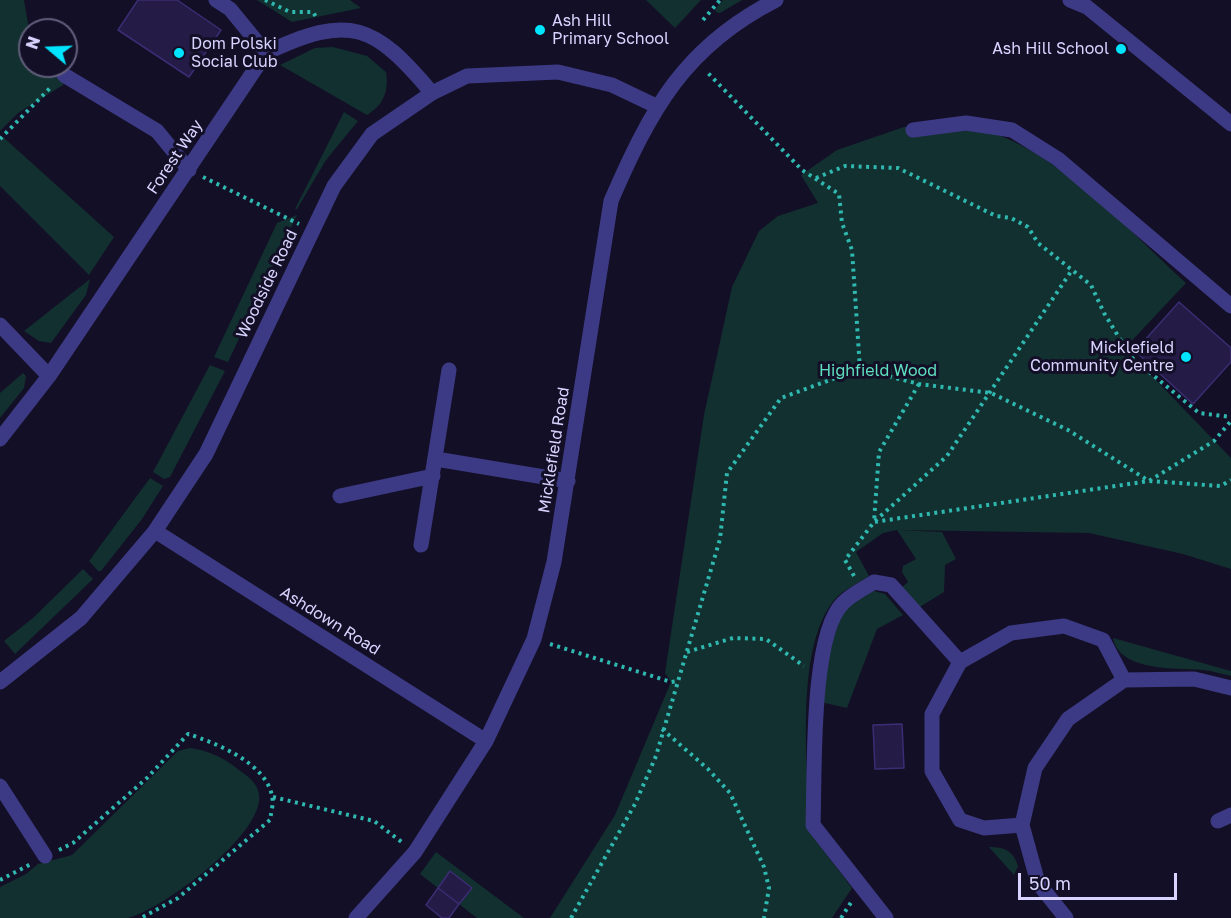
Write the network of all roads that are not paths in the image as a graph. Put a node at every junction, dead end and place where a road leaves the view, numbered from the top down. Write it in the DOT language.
graph roads {
  1 [pos="216,0"];
  2 [pos="776,0"];
  3 [pos="1070,0"];
  4 [pos="266,53"];
  5 [pos="69,78"];
  6 [pos="432,93"];
  7 [pos="656,106"];
  8 [pos="1231,124"];
  9 [pos="913,130"];
  10 [pos="189,170"];
  11 [pos="1231,306"];
  12 [pos="0,325"];
  13 [pos="449,370"];
  14 [pos="49,376"];
  15 [pos="0,439"];
  16 [pos="436,459"];
  17 [pos="433,476"];
  18 [pos="568,480"];
  19 [pos="340,495"];
  20 [pos="155,531"];
  21 [pos="421,544"];
  22 [pos="960,662"];
  23 [pos="1124,680"];
  24 [pos="0,682"];
  25 [pos="1231,688"];
  26 [pos="486,741"];
  27 [pos="0,786"];
  28 [pos="1022,825"];
  29 [pos="45,856"];
  30 [pos="356,918"];
  31 [pos="886,918"];
  32 [pos="1066,918"];
  1 -- 4 [label="street"];
  2 -- 7 [label="street, Micklefield Road"];
  3 -- 8 [label="street"];
  4 -- 6 [label="street"];
  4 -- 10 [label="street, Forest Way"];
  5 -- 10 [label="street"];
  6 -- 7 [label="street, Woodside Road"];
  6 -- 20 [label="street, Woodside Road"];
  7 -- 18 [label="street, Micklefield Road"];
  9 -- 11 [label="street"];
  10 -- 14 [label="street, Forest Way"];
  12 -- 14 [label="street"];
  13 -- 16 [label="street"];
  14 -- 15 [label="street, Forest Way"];
  16 -- 17 [label="street"];
  16 -- 18 [label="street"];
  17 -- 19 [label="street"];
  17 -- 21 [label="street"];
  18 -- 26 [label="street, Micklefield Road"];
  20 -- 24 [label="street, Woodside Road"];
  20 -- 26 [label="street, Ashdown Road"];
  22 -- 23 [label="street"];
  22 -- 28 [label="street"];
  22 -- 31 [label="street"];
  23 -- 25 [label="street"];
  23 -- 28 [label="street"];
  26 -- 30 [label="street, Micklefield Road"];
  27 -- 29 [label="street"];
  28 -- 32 [label="street"];
}
